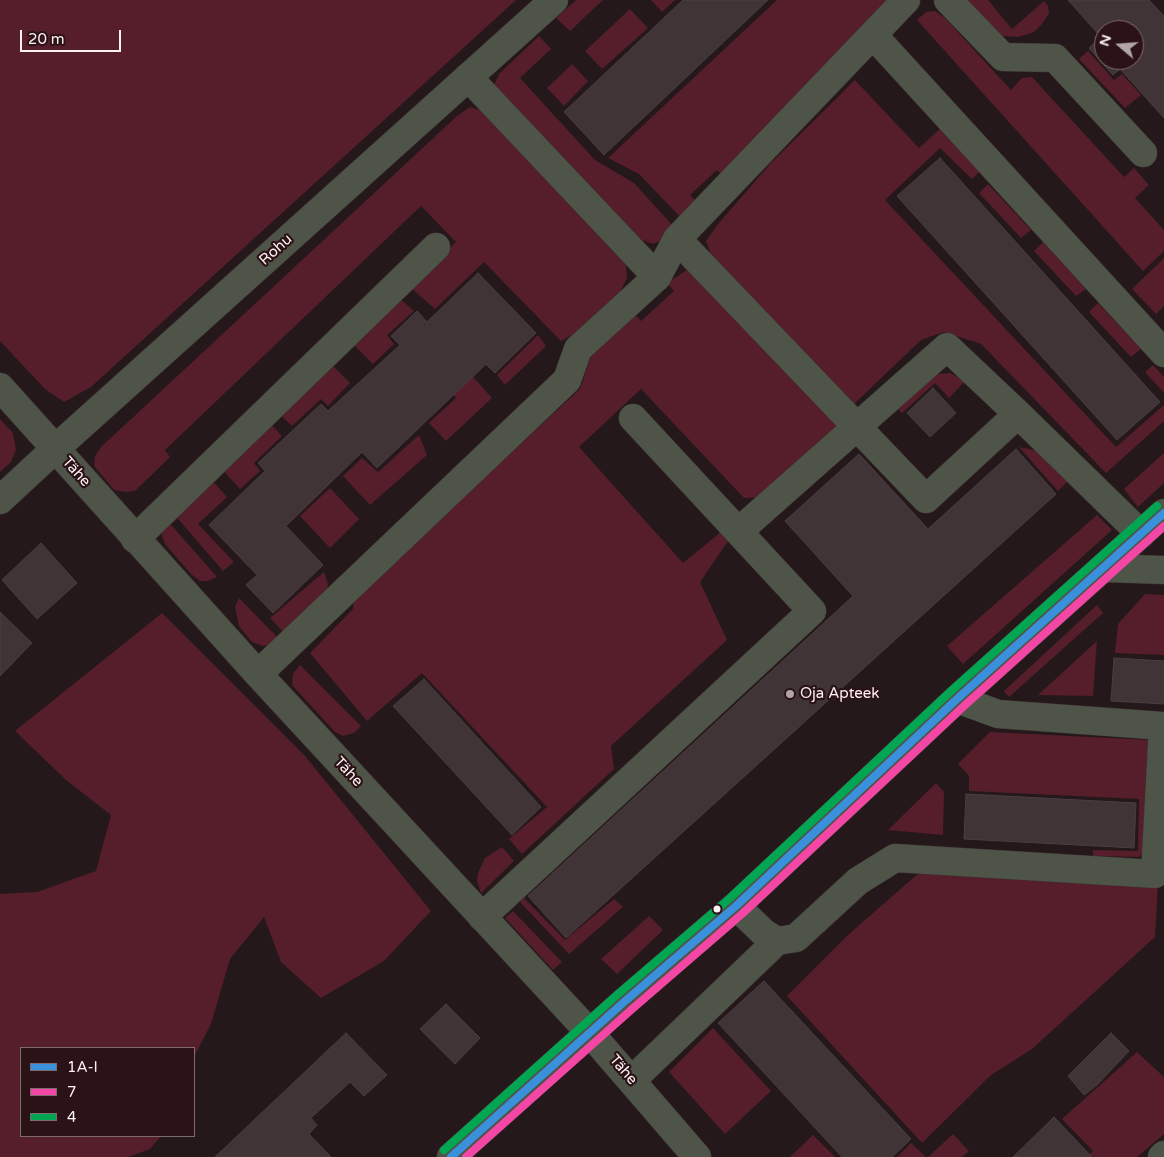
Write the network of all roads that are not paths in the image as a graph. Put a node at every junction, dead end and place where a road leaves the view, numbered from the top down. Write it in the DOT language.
graph roads {
  1 [pos="554,0"];
  2 [pos="906,0"];
  3 [pos="948,0"];
  4 [pos="873,34"];
  5 [pos="468,77"];
  6 [pos="1143,154"];
  7 [pos="677,239"];
  8 [pos="436,247"];
  9 [pos="657,277"];
  10 [pos="1164,353"];
  11 [pos="0,387"];
  12 [pos="1018,414"];
  13 [pos="633,418"];
  14 [pos="857,426"];
  15 [pos="55,449"];
  16 [pos="0,500"];
  17 [pos="1164,513"];
  18 [pos="739,531"];
  19 [pos="1141,534"];
  20 [pos="135,539"];
  21 [pos="1104,568"];
  22 [pos="1164,570"];
  23 [pos="258,674"];
  24 [pos="957,698"];
  25 [pos="1163,726"];
  26 [pos="736,906"];
  27 [pos="482,917"];
  28 [pos="777,941"];
  29 [pos="590,1032"];
  30 [pos="632,1080"];
  31 [pos="452,1157"];
  32 [pos="696,1157"];
  1 -- 5 [label="street, Rohu"];
  2 -- 4 [label="street"];
  3 -- 6 [label="street"];
  4 -- 7 [label="street"];
  4 -- 10 [label="street"];
  5 -- 9 [label="street"];
  5 -- 15 [label="street, Rohu"];
  7 -- 9 [label="street"];
  7 -- 14 [label="street"];
  8 -- 20 [label="street"];
  9 -- 23 [label="street"];
  11 -- 15 [label="street, Tähe"];
  12 -- 14 [label="street"];
  12 -- 14 [label="street"];
  12 -- 19 [label="street"];
  13 -- 18 [label="street"];
  14 -- 18 [label="street"];
  15 -- 16 [label="street, Rohu"];
  15 -- 20 [label="street, Tähe"];
  17 -- 19 [label="street"];
  18 -- 27 [label="street"];
  19 -- 21 [label="street"];
  20 -- 23 [label="street, Tähe"];
  21 -- 22 [label="street"];
  21 -- 24 [label="street"];
  23 -- 27 [label="street, Tähe"];
  24 -- 25 [label="street"];
  24 -- 26 [label="street"];
  25 -- 28 [label="street"];
  26 -- 28 [label="street"];
  26 -- 29 [label="street"];
  27 -- 29 [label="street, Tähe"];
  28 -- 30 [label="street"];
  29 -- 30 [label="street, Tähe"];
  29 -- 31 [label="street"];
  30 -- 32 [label="street, Tähe"];
}
